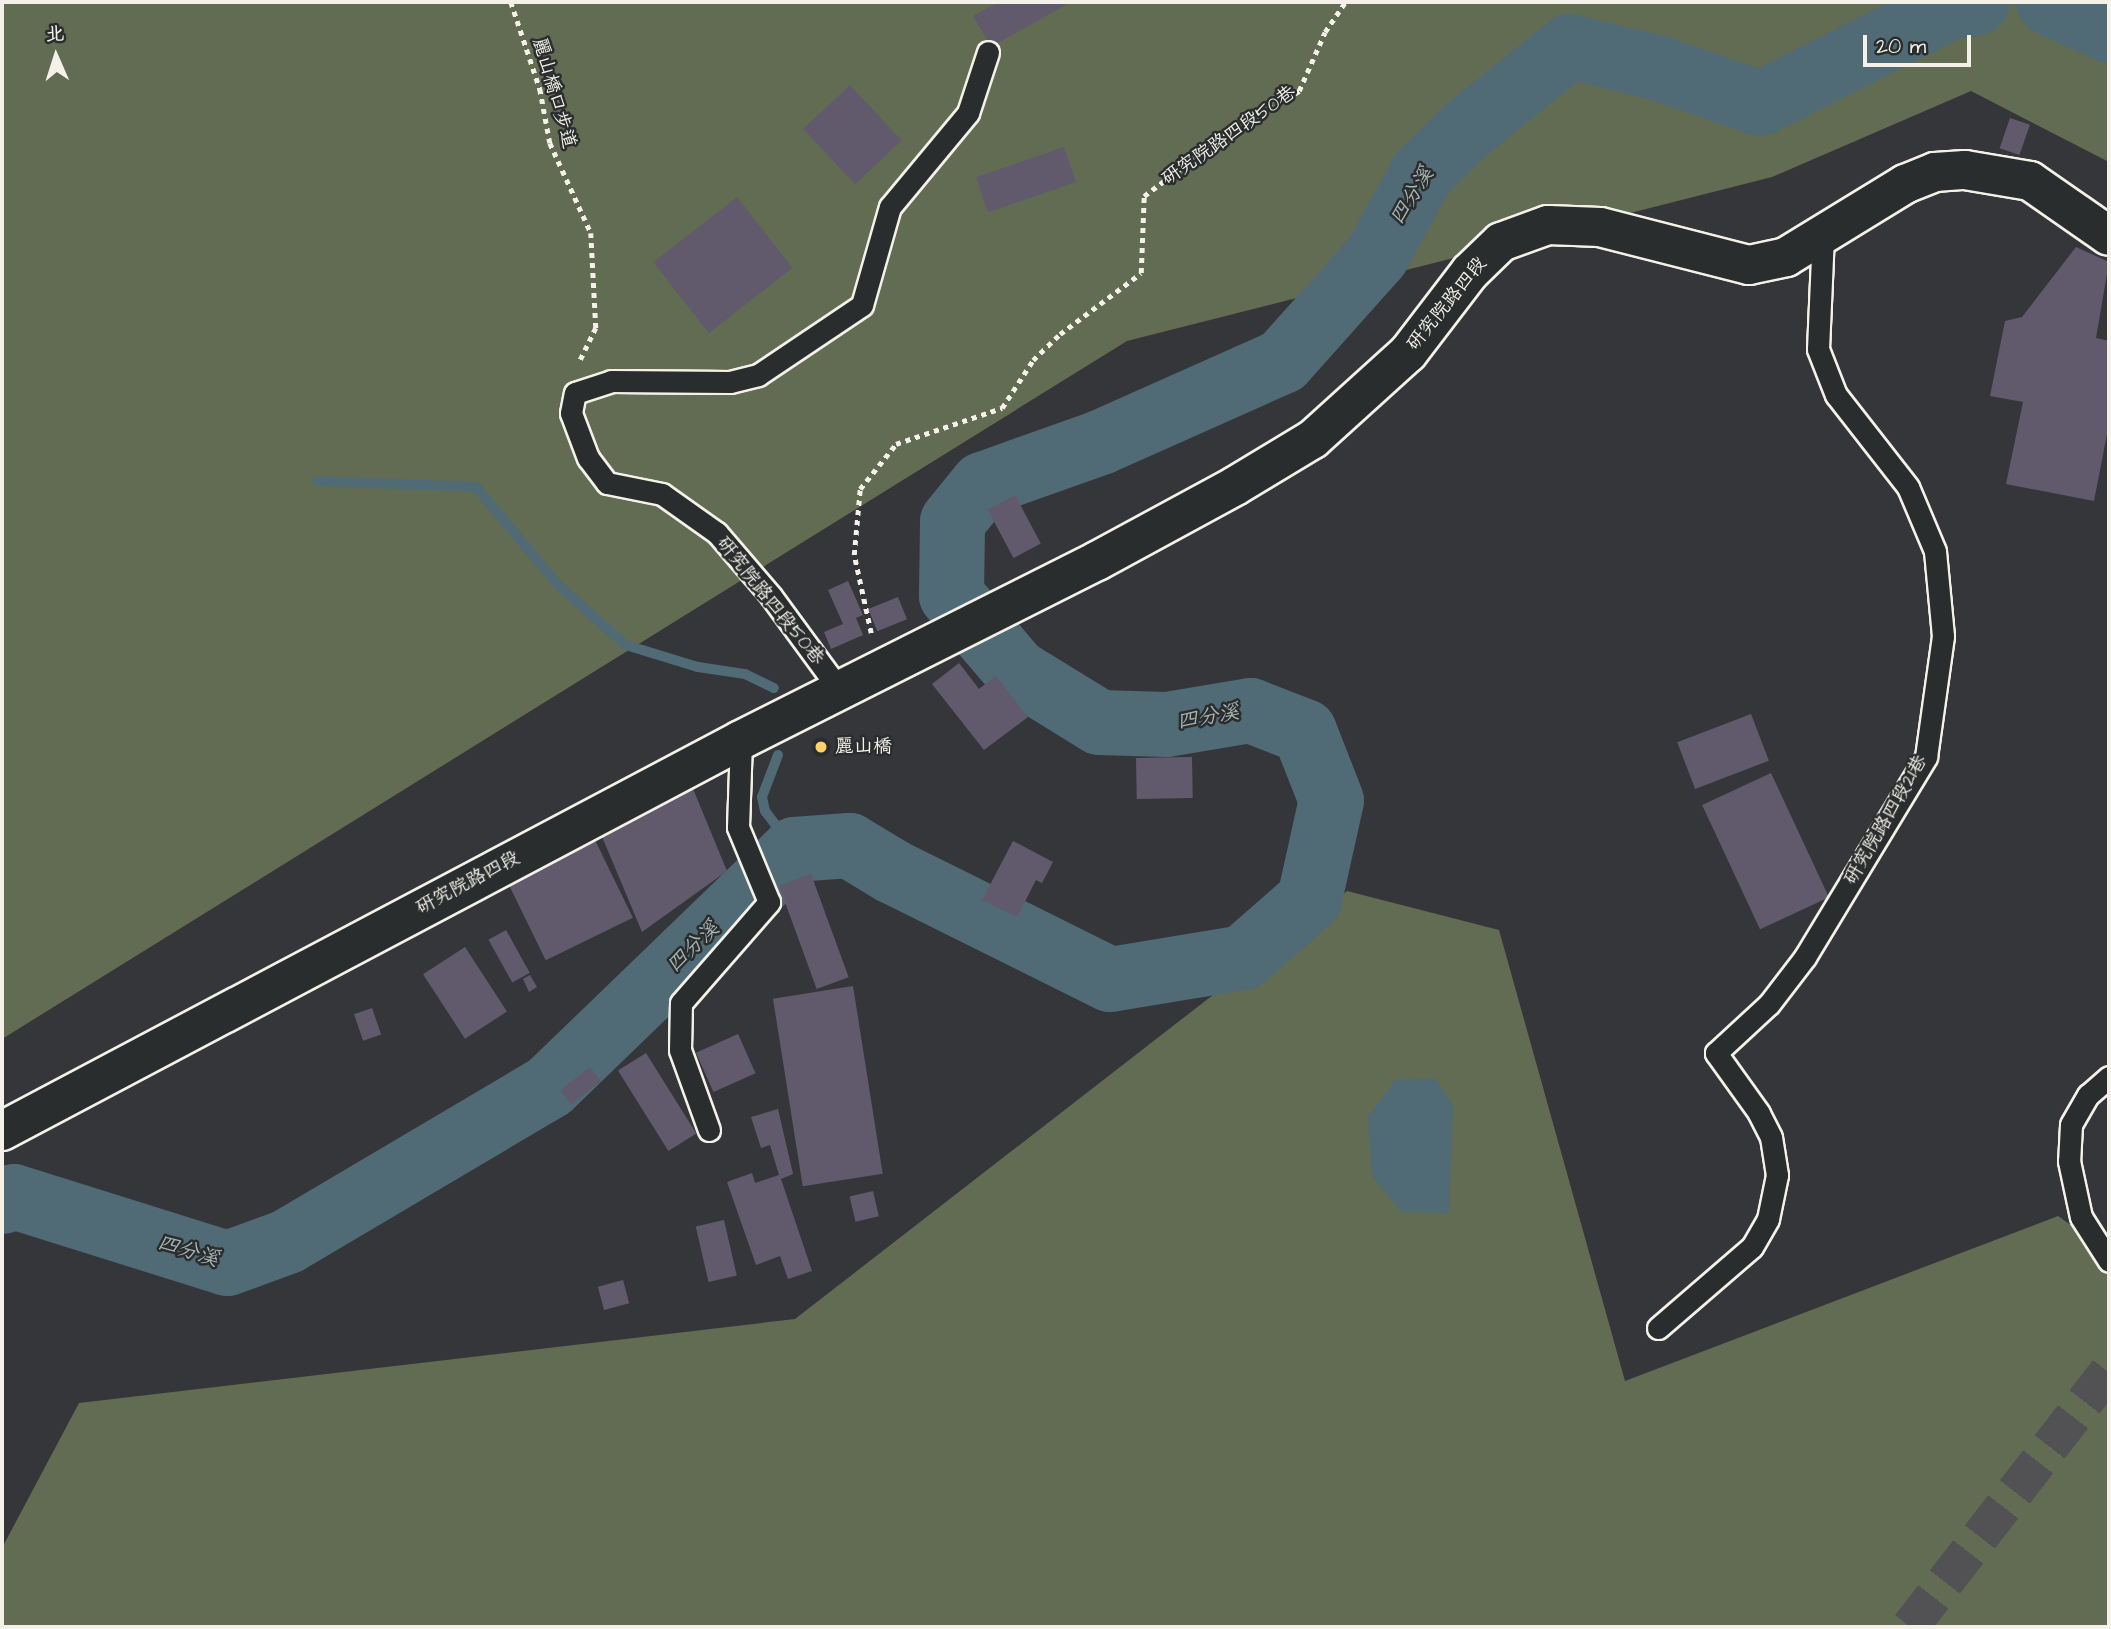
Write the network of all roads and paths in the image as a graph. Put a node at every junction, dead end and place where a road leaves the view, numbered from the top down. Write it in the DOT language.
graph roads {
  1 [pos="512,2"];
  2 [pos="1345,2"];
  3 [pos="988,52"];
  4 [pos="1823,236"];
  5 [pos="2109,236"];
  6 [pos="576,393"];
  7 [pos="880,668"];
  8 [pos="839,689"];
  9 [pos="741,740"];
  10 [pos="2109,1077"];
  11 [pos="709,1130"];
  12 [pos="2,1131"];
  13 [pos="2109,1261"];
  14 [pos="1658,1328"];
  1 -- 6 [label="path, 麗山橋口步道"];
  2 -- 7 [label="path, 研究院路四段50巷"];
  3 -- 6 [label="lane"];
  4 -- 5 [label="street, 研究院路四段"];
  4 -- 7 [label="street, 研究院路四段"];
  4 -- 14 [label="lane, 研究院路四段21巷"];
  6 -- 8 [label="lane, 研究院路四段50巷"];
  7 -- 8 [label="street, 研究院路四段"];
  8 -- 9 [label="street, 研究院路四段"];
  9 -- 11 [label="lane"];
  9 -- 12 [label="street, 研究院路四段"];
  10 -- 13 [label="lane"];
}
